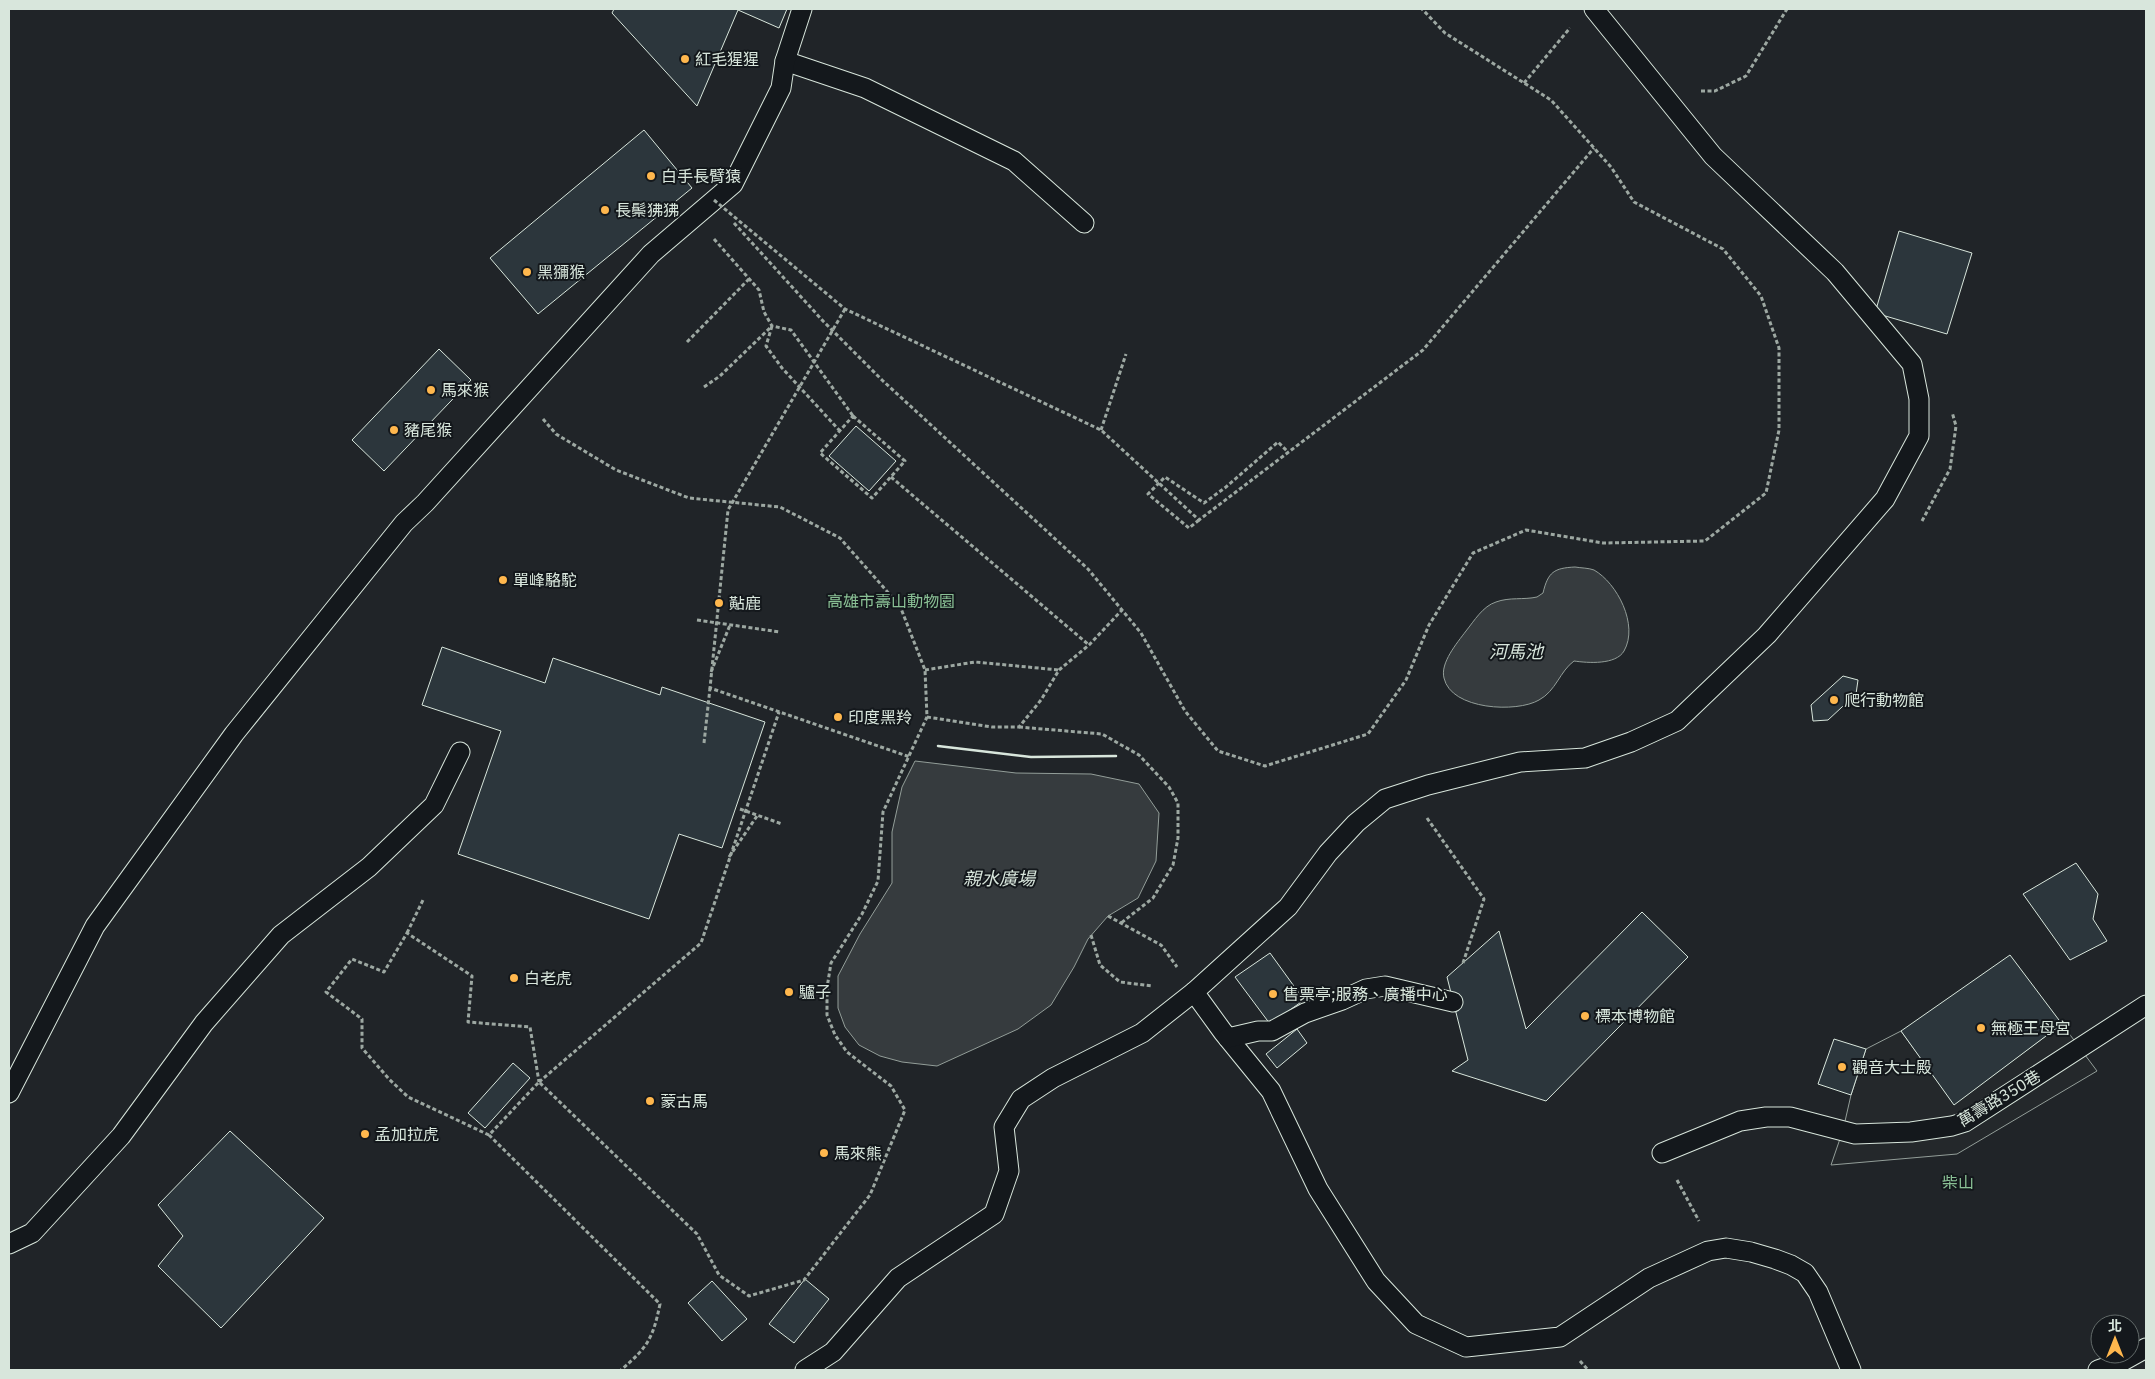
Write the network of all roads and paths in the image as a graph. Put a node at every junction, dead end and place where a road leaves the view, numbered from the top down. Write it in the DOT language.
graph roads {
  1 [pos="802,9"];
  2 [pos="1422,9"];
  3 [pos="1594,9"];
  4 [pos="1787,9"];
  5 [pos="1573,24"];
  6 [pos="785,60"];
  7 [pos="1524,83"];
  8 [pos="1698,91"];
  9 [pos="1594,148"];
  10 [pos="714,200"];
  11 [pos="695,217"];
  12 [pos="1084,223"];
  13 [pos="749,279"];
  14 [pos="845,309"];
  15 [pos="772,326"];
  16 [pos="687,342"];
  17 [pos="1126,354"];
  18 [pos="704,387"];
  19 [pos="523,395"];
  20 [pos="853,416"];
  21 [pos="1101,430"];
  22 [pos="840,431"];
  23 [pos="1288,452"];
  24 [pos="891,477"];
  25 [pos="1199,520"];
  26 [pos="1122,610"];
  27 [pos="698,620"];
  28 [pos="730,625"];
  29 [pos="780,632"];
  30 [pos="1089,645"];
  31 [pos="925,670"];
  32 [pos="1059,670"];
  33 [pos="711,672"];
  34 [pos="710,688"];
  35 [pos="779,712"];
  36 [pos="927,717"];
  37 [pos="1020,728"];
  38 [pos="704,743"];
  39 [pos="460,752"];
  40 [pos="910,757"];
  41 [pos="1384,799"];
  42 [pos="740,810"];
  43 [pos="757,816"];
  44 [pos="782,824"];
  45 [pos="729,856"];
  46 [pos="424,898"];
  47 [pos="1108,916"];
  48 [pos="1121,923"];
  49 [pos="407,932"];
  50 [pos="1091,935"];
  51 [pos="1462,963"];
  52 [pos="1194,992"];
  53 [pos="1453,1002"];
  54 [pos="2146,1005"];
  55 [pos="1228,1038"];
  56 [pos="539,1082"];
  57 [pos="9,1093"];
  58 [pos="489,1135"];
  59 [pos="1662,1153"];
  60 [pos="1702,1228"];
  61 [pos="9,1244"];
  62 [pos="2146,1348"];
  63 [pos="621,1370"];
  64 [pos="805,1370"];
  65 [pos="1851,1370"];
  66 [pos="2098,1370"];
  1 -- 6 [label="lane"];
  2 -- 7 [label="path"];
  3 -- 41 [label="lane"];
  4 -- 8 [label="path"];
  5 -- 7 [label="path"];
  6 -- 10 [label="lane"];
  6 -- 12 [label="lane"];
  7 -- 9 [label="path"];
  9 -- 23 [label="path, bridge"];
  9 -- 26 [label="path"];
  10 -- 11 [label="lane"];
  10 -- 14 [label="path, bridge"];
  10 -- 26 [label="path"];
  11 -- 13 [label="path"];
  11 -- 19 [label="lane"];
  13 -- 15 [label="path"];
  13 -- 16 [label="path"];
  14 -- 21 [label="path, bridge"];
  14 -- 33 [label="path, bridge"];
  15 -- 18 [label="path"];
  15 -- 20 [label="path"];
  15 -- 22 [label="path"];
  17 -- 21 [label="path"];
  19 -- 31 [label="path"];
  19 -- 57 [label="lane"];
  20 -- 22 [label="path"];
  20 -- 24 [label="path"];
  21 -- 25 [label="path, bridge"];
  22 -- 24 [label="path"];
  23 -- 25 [label="path, bridge"];
  23 -- 25 [label="path"];
  24 -- 30 [label="path"];
  26 -- 30 [label="path"];
  27 -- 28 [label="path"];
  28 -- 29 [label="path"];
  28 -- 33 [label="path"];
  30 -- 32 [label="path"];
  31 -- 32 [label="path"];
  31 -- 36 [label="path"];
  32 -- 37 [label="path"];
  33 -- 34 [label="path, bridge"];
  34 -- 35 [label="path, bridge"];
  34 -- 38 [label="path"];
  35 -- 40 [label="path, bridge"];
  35 -- 45 [label="path, bridge"];
  36 -- 37 [label="path"];
  36 -- 40 [label="path"];
  37 -- 48 [label="path"];
  39 -- 61 [label="lane"];
  40 -- 56 [label="path"];
  41 -- 51 [label="path"];
  41 -- 52 [label="lane"];
  42 -- 43 [label="path"];
  43 -- 44 [label="path"];
  43 -- 45 [label="path"];
  45 -- 56 [label="path, bridge"];
  46 -- 49 [label="path"];
  47 -- 48 [label="path"];
  48 -- 52 [label="path"];
  49 -- 56 [label="path"];
  49 -- 58 [label="path"];
  50 -- 52 [label="path"];
  52 -- 55 [label="lane"];
  52 -- 64 [label="lane"];
  53 -- 55 [label="lane"];
  54 -- 59 [label="lane, 萬壽路350巷"];
  55 -- 65 [label="lane"];
  56 -- 58 [label="path"];
  58 -- 63 [label="path"];
  59 -- 60 [label="path"];
  62 -- 66 [label="lane"];
}
